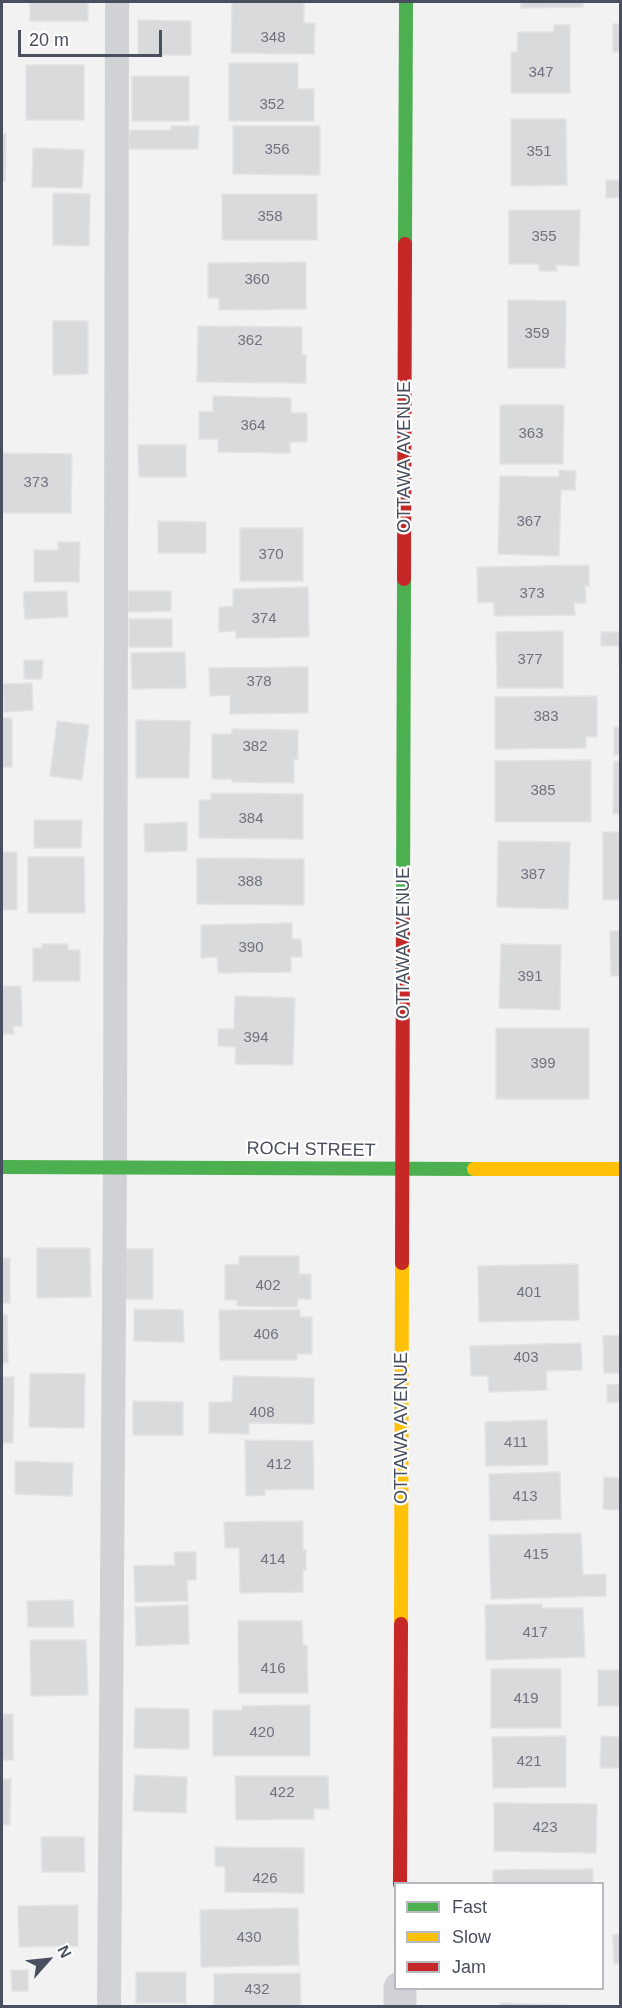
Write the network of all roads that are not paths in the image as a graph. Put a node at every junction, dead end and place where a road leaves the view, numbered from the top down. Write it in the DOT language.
graph roads {
  1 [pos="117,2"];
  2 [pos="406,2"];
  3 [pos="116,1166"];
  4 [pos="2,1167"];
  5 [pos="403,1169"];
  6 [pos="621,1169"];
  7 [pos="400,1882"];
  8 [pos="400,1990"];
  9 [pos="109,2007"];
  10 [pos="400,2007"];
  1 -- 3 [label="lane"];
  2 -- 5 [label="street, OTTAWA AVENUE"];
  3 -- 4 [label="street, ROCH STREET"];
  3 -- 5 [label="street, ROCH STREET"];
  3 -- 9 [label="lane"];
  5 -- 6 [label="street, ROCH STREET"];
  5 -- 7 [label="street, OTTAWA AVENUE"];
  8 -- 10 [label="street"];
}
